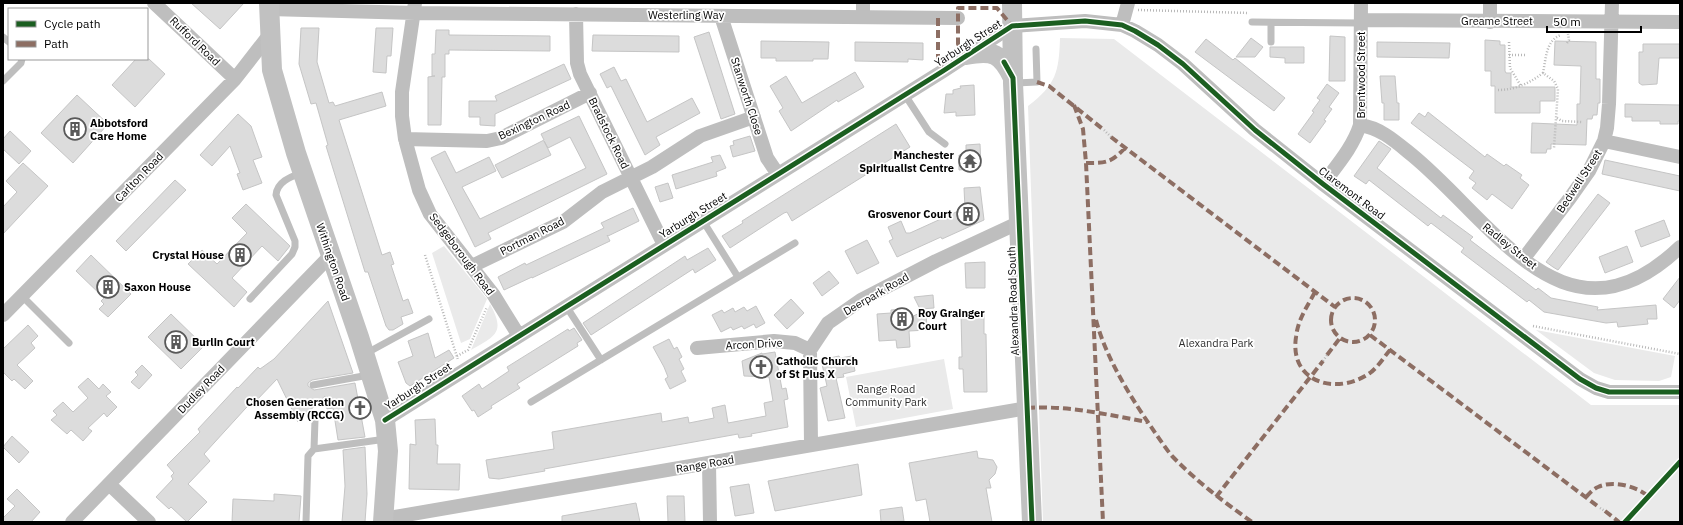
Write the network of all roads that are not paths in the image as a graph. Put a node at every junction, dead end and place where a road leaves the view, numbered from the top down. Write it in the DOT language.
graph roads {
  1 [pos="154,3"];
  2 [pos="1012,3"];
  3 [pos="1361,3"];
  4 [pos="1490,3"];
  5 [pos="1612,3"];
  6 [pos="269,6"];
  7 [pos="1128,6"];
  8 [pos="415,8"];
  9 [pos="528,8"];
  10 [pos="863,10"];
  11 [pos="576,14"];
  12 [pos="721,16"];
  13 [pos="958,18"];
  14 [pos="1252,22"];
  15 [pos="1361,22"];
  16 [pos="1490,22"];
  17 [pos="1611,22"];
  18 [pos="1680,22"];
  19 [pos="1271,23"];
  20 [pos="1122,25"];
  21 [pos="1012,26"];
  22 [pos="270,34"];
  23 [pos="1271,42"];
  24 [pos="1036,49"];
  25 [pos="966,55"];
  26 [pos="22,60"];
  27 [pos="235,79"];
  28 [pos="3,81"];
  29 [pos="1013,81"];
  30 [pos="590,94"];
  31 [pos="905,94"];
  32 [pos="754,117"];
  33 [pos="1360,125"];
  34 [pos="405,139"];
  35 [pos="1604,141"];
  36 [pos="945,144"];
  37 [pos="1680,157"];
  38 [pos="303,172"];
  39 [pos="777,173"];
  40 [pos="631,178"];
  41 [pos="1323,184"];
  42 [pos="703,221"];
  43 [pos="1020,222"];
  44 [pos="795,243"];
  45 [pos="664,245"];
  46 [pos="1680,247"];
  47 [pos="331,256"];
  48 [pos="1524,258"];
  49 [pos="472,266"];
  50 [pos="738,278"];
  51 [pos="22,296"];
  52 [pos="250,299"];
  53 [pos="566,306"];
  54 [pos="3,315"];
  55 [pos="429,319"];
  56 [pos="519,336"];
  57 [pos="69,343"];
  58 [pos="697,348"];
  59 [pos="810,350"];
  60 [pos="365,354"];
  61 [pos="601,360"];
  62 [pos="371,375"];
  63 [pos="313,385"];
  64 [pos="1680,392"];
  65 [pos="531,402"];
  66 [pos="1027,408"];
  67 [pos="315,420"];
  68 [pos="386,429"];
  69 [pos="811,445"];
  70 [pos="314,449"];
  71 [pos="709,463"];
  72 [pos="109,484"];
  73 [pos="390,520"];
  74 [pos="72,522"];
  75 [pos="149,522"];
  76 [pos="306,522"];
  77 [pos="710,522"];
  78 [pos="1032,522"];
  1 -- 27 [label="street, Rufford Road"];
  2 -- 21 [label="street, Alexandra Road South"];
  3 -- 15 [label="street, Brentwood Street"];
  4 -- 16 [label="street"];
  5 -- 17 [label="street, Bedwell Street"];
  6 -- 8 [label="street, Westerling Way"];
  6 -- 22 [label="street, Withington Road"];
  7 -- 20 [label="street"];
  8 -- 9 [label="street, Westerling Way"];
  8 -- 34 [label="street, Sedgeborough Road"];
  9 -- 11 [label="street, Westerling Way"];
  10 -- 12 [label="street, Westerling Way"];
  10 -- 13 [label="street, Westerling Way"];
  11 -- 12 [label="street, Westerling Way"];
  11 -- 30 [label="street, Bradstock Road"];
  12 -- 32 [label="street, Stanworth Close"];
  14 -- 19 [label="lane"];
  15 -- 16 [label="street, Greame Street"];
  15 -- 19 [label="lane"];
  15 -- 33 [label="street, Brentwood Street"];
  16 -- 17 [label="street, Greame Street"];
  17 -- 18 [label="street, Greame Street"];
  17 -- 35 [label="street, Bedwell Street"];
  19 -- 23 [label="lane"];
  20 -- 21 [label="street, Claremont Road"];
  20 -- 41 [label="street, Claremont Road"];
  21 -- 25 [label="street, Yarburgh Street"];
  21 -- 29 [label="street, Alexandra Road South"];
  22 -- 27 [label="street, Carlton Road"];
  22 -- 38 [label="street, Withington Road"];
  24 -- 29 [label="lane"];
  25 -- 29 [label="street"];
  25 -- 31 [label="street, Yarburgh Street"];
  26 -- 28 [label="lane"];
  27 -- 51 [label="street, Carlton Road"];
  29 -- 43 [label="street, Alexandra Road South"];
  30 -- 34 [label="street, Bexington Road"];
  30 -- 40 [label="street, Bradstock Road"];
  31 -- 36 [label="lane"];
  31 -- 39 [label="street, Yarburgh Street"];
  32 -- 39 [label="street, Stanworth Close"];
  32 -- 40 [label="street, Portman Road"];
  33 -- 41 [label="street, Brentwood Street"];
  33 -- 48 [label="street, Radley Street"];
  34 -- 49 [label="street, Sedgeborough Road"];
  35 -- 37 [label="street"];
  35 -- 48 [label="street, Bedwell Street"];
  38 -- 47 [label="street, Withington Road"];
  38 -- 52 [label="lane"];
  39 -- 42 [label="street, Yarburgh Street"];
  40 -- 45 [label="street, Bradstock Road"];
  40 -- 49 [label="street, Portman Road"];
  41 -- 64 [label="street, Claremont Road"];
  42 -- 45 [label="street, Yarburgh Street"];
  42 -- 50 [label="lane"];
  43 -- 59 [label="street, Deerpark Road"];
  43 -- 66 [label="street, Alexandra Road South"];
  44 -- 50 [label="lane"];
  45 -- 53 [label="street, Yarburgh Street"];
  46 -- 48 [label="street, Radley Street"];
  47 -- 60 [label="street, Withington Road"];
  47 -- 72 [label="street, Dudley Road"];
  49 -- 56 [label="street, Sedgeborough Road"];
  50 -- 61 [label="lane"];
  51 -- 54 [label="street, Carlton Road"];
  51 -- 57 [label="lane"];
  53 -- 56 [label="street, Yarburgh Street"];
  53 -- 61 [label="lane"];
  55 -- 60 [label="lane"];
  56 -- 68 [label="street, Yarburgh Street"];
  58 -- 59 [label="street, Arcon Drive"];
  59 -- 69 [label="street"];
  60 -- 62 [label="street, Withington Road"];
  61 -- 65 [label="lane"];
  62 -- 63 [label="lane"];
  62 -- 68 [label="street, Withington Road"];
  66 -- 69 [label="street, Range Road"];
  66 -- 78 [label="street, Alexandra Road South"];
  67 -- 70 [label="lane"];
  68 -- 70 [label="lane"];
  68 -- 73 [label="street, Withington Road"];
  69 -- 71 [label="street, Range Road"];
  70 -- 76 [label="lane"];
  71 -- 73 [label="street, Range Road"];
  71 -- 77 [label="street"];
  72 -- 74 [label="street, Dudley Road"];
  72 -- 75 [label="street"];
}
